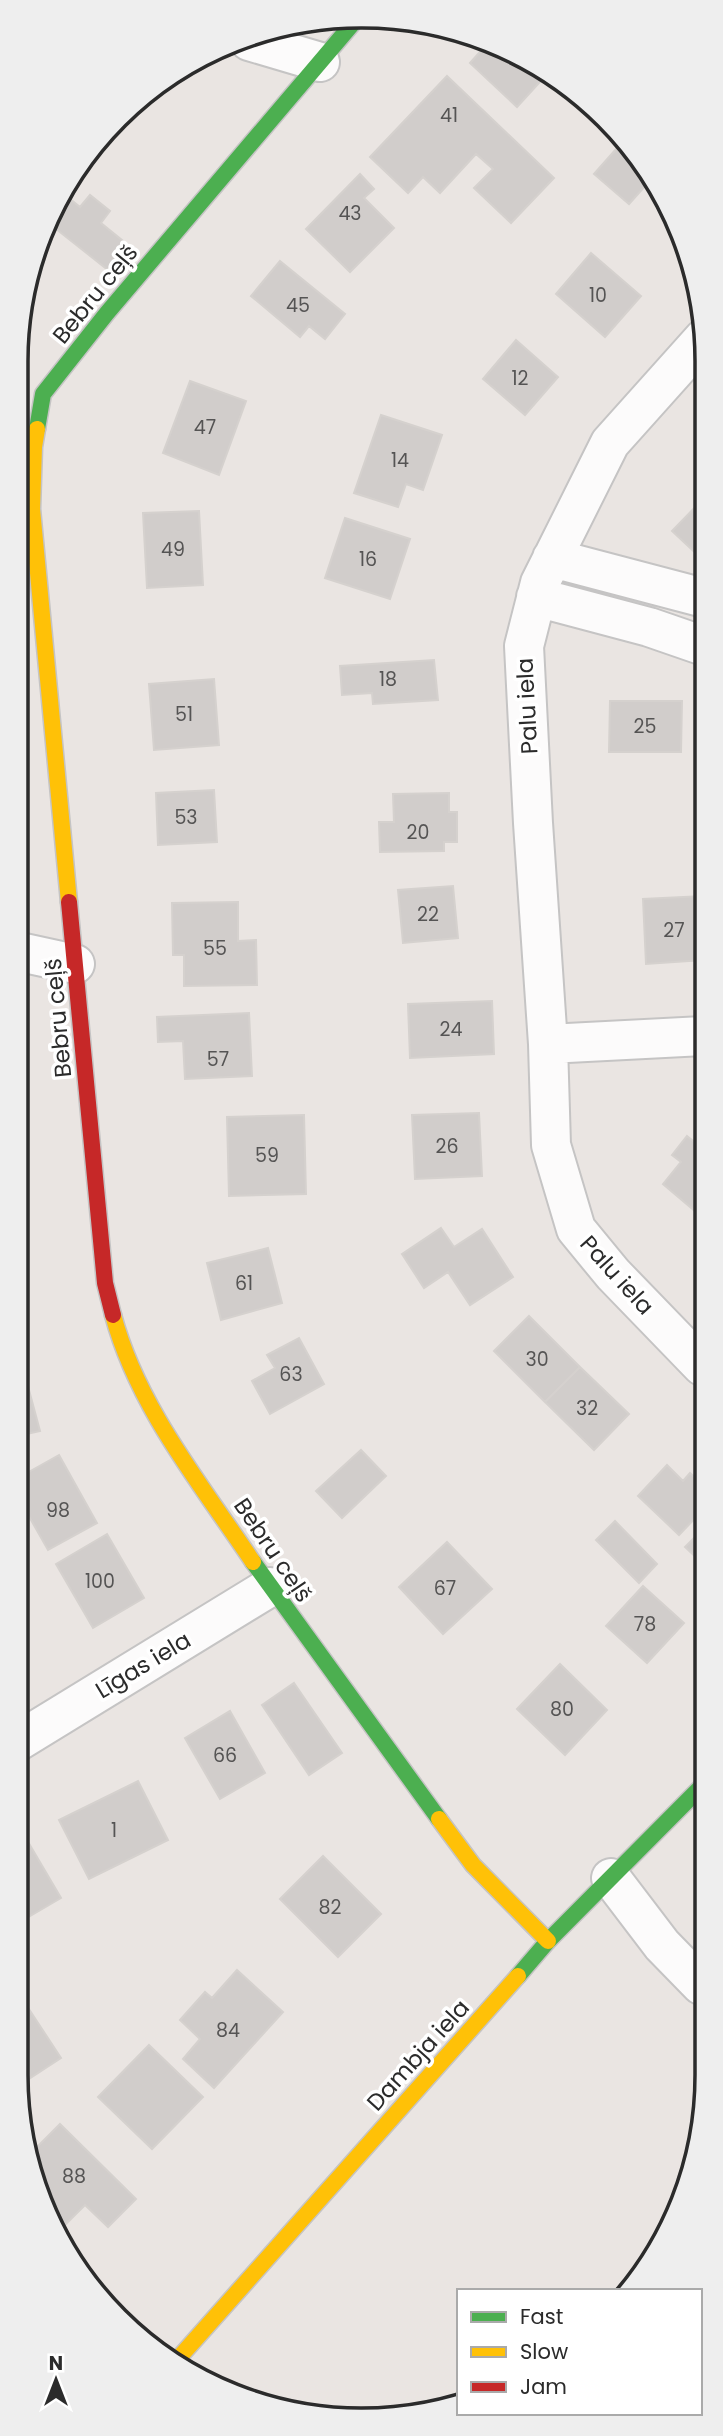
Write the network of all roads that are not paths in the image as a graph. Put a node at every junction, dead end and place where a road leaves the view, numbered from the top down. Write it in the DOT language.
graph roads {
  1 [pos="348,29"];
  2 [pos="260,44"];
  3 [pos="320,62"];
  4 [pos="694,349"];
  5 [pos="33,388"];
  6 [pos="552,558"];
  7 [pos="695,596"];
  8 [pos="536,597"];
  9 [pos="695,643"];
  10 [pos="28,954"];
  11 [pos="75,964"];
  12 [pos="695,1036"];
  13 [pos="548,1044"];
  14 [pos="695,1359"];
  15 [pos="270,1587"];
  16 [pos="28,1735"];
  17 [pos="695,1793"];
  18 [pos="611,1878"];
  19 [pos="548,1941"];
  20 [pos="695,1979"];
  21 [pos="181,2355"];
  1 -- 3 [label="street, Bebru ceļš"];
  2 -- 3 [label="street"];
  3 -- 5 [label="street, Bebru ceļš"];
  4 -- 6 [label="street, Palu iela"];
  5 -- 11 [label="street, Bebru ceļš"];
  6 -- 7 [label="street"];
  6 -- 8 [label="street, Palu iela"];
  8 -- 9 [label="street"];
  8 -- 13 [label="street, Palu iela"];
  10 -- 11 [label="street"];
  11 -- 15 [label="street, Bebru ceļš"];
  12 -- 13 [label="street"];
  13 -- 14 [label="street, Palu iela"];
  15 -- 16 [label="street, Līgas iela"];
  15 -- 19 [label="street, Bebru ceļš"];
  17 -- 18 [label="street, Dambja iela"];
  18 -- 19 [label="street, Dambja iela"];
  18 -- 20 [label="street"];
  19 -- 21 [label="street, Dambja iela"];
}
